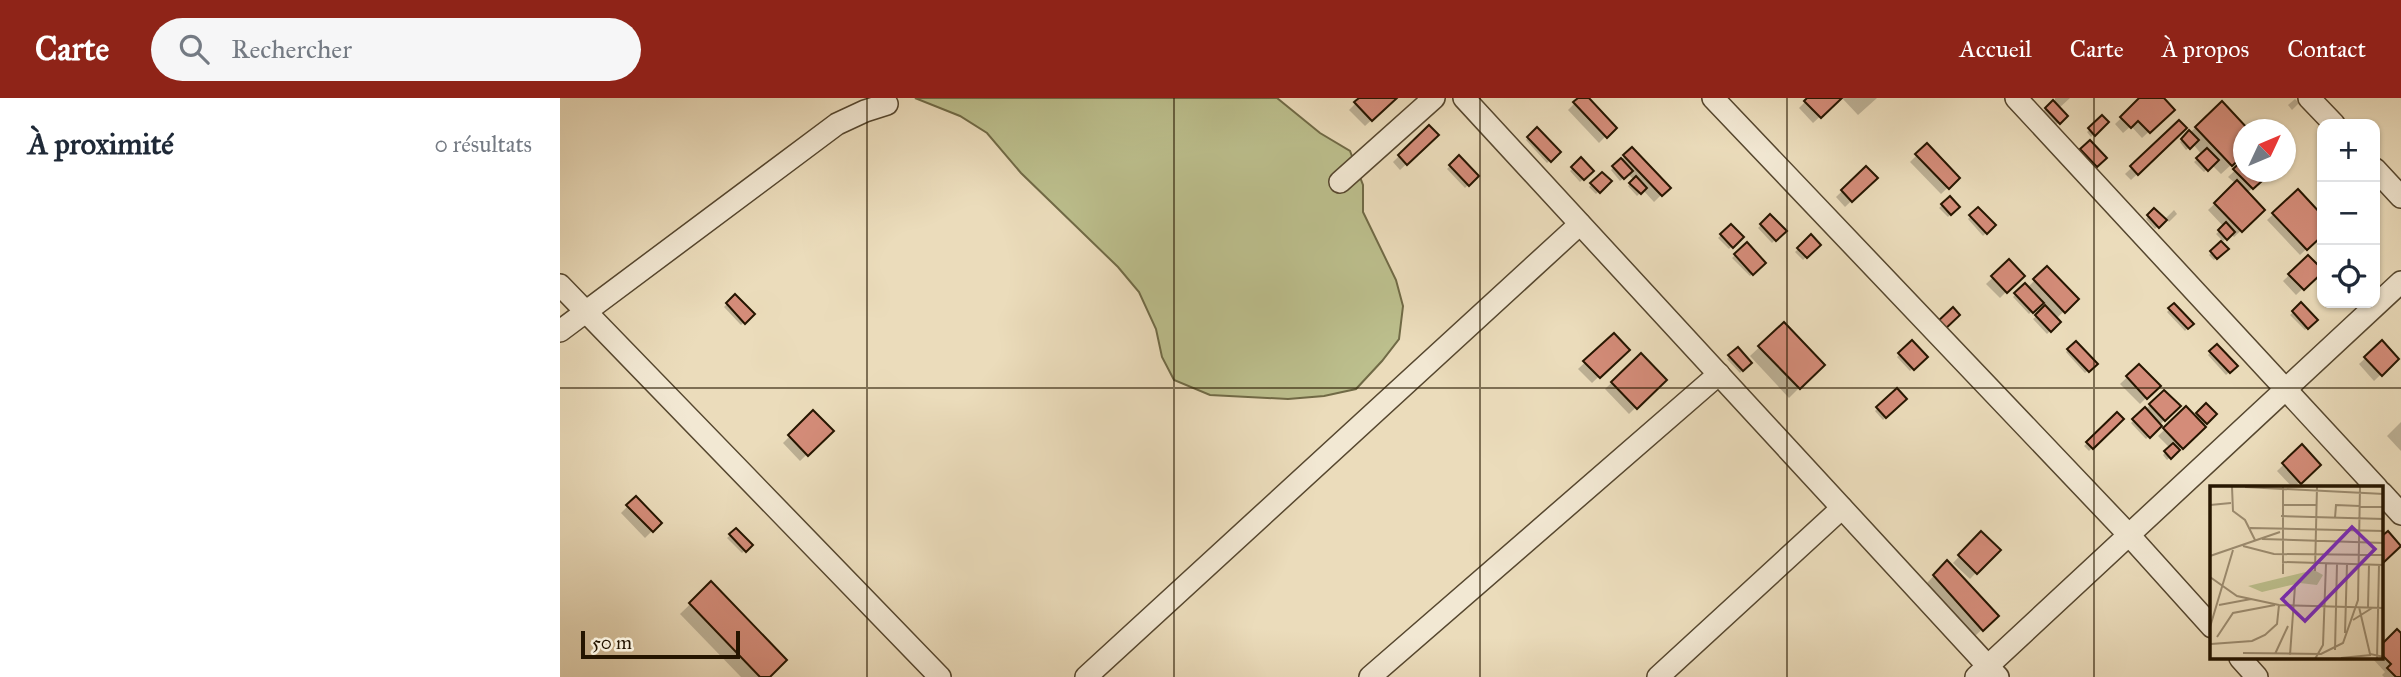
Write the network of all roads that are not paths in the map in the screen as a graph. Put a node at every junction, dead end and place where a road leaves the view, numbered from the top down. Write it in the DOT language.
graph roads {
  1 [pos="1434,98"];
  2 [pos="1464,98"];
  3 [pos="1713,98"];
  4 [pos="2016,98"];
  5 [pos="2309,98"];
  6 [pos="887,104"];
  7 [pos="2329,119"];
  8 [pos="2380,174"];
  9 [pos="1340,182"];
  10 [pos="2401,197"];
  11 [pos="1580,224"];
  12 [pos="2401,282"];
  13 [pos="560,285"];
  14 [pos="585,312"];
  15 [pos="560,331"];
  16 [pos="1719,374"];
  17 [pos="2285,390"];
  18 [pos="2375,486"];
  19 [pos="2384,496"];
  20 [pos="1842,508"];
  21 [pos="2401,514"];
  22 [pos="2129,535"];
  23 [pos="2210,625"];
  24 [pos="2242,660"];
  25 [pos="1987,673"];
  26 [pos="940,677"];
  27 [pos="1086,677"];
  28 [pos="1370,677"];
  29 [pos="1658,677"];
  30 [pos="2257,677"];
  1 -- 9 [label="street"];
  2 -- 11 [label="street"];
  3 -- 22 [label="street"];
  4 -- 17 [label="street"];
  5 -- 7 [label="street"];
  6 -- 14 [label="street"];
  8 -- 10 [label="street"];
  11 -- 16 [label="street"];
  11 -- 27 [label="street"];
  12 -- 17 [label="street"];
  13 -- 14 [label="street"];
  14 -- 15 [label="street"];
  14 -- 26 [label="street"];
  16 -- 20 [label="street"];
  16 -- 28 [label="street"];
  17 -- 18 [label="street"];
  17 -- 22 [label="street"];
  19 -- 21 [label="street"];
  20 -- 25 [label="street"];
  20 -- 29 [label="street"];
  22 -- 23 [label="street"];
  22 -- 25 [label="street"];
  24 -- 30 [label="street"];
}
